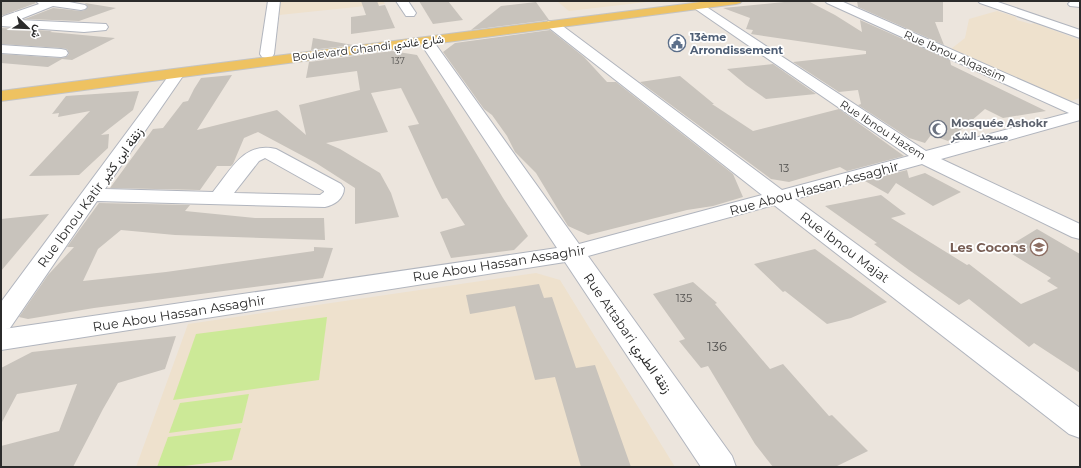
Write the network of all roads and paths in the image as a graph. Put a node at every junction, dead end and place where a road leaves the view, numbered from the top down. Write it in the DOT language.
graph roads {
  1 [pos="274,1"];
  2 [pos="402,1"];
  3 [pos="736,1"];
  4 [pos="831,1"];
  5 [pos="984,1"];
  6 [pos="46,2"];
  7 [pos="690,3"];
  8 [pos="80,7"];
  9 [pos="410,13"];
  10 [pos="1,22"];
  11 [pos="552,24"];
  12 [pos="102,27"];
  13 [pos="1080,34"];
  14 [pos="426,41"];
  15 [pos="1,48"];
  16 [pos="61,53"];
  17 [pos="267,54"];
  18 [pos="178,73"];
  19 [pos="1,87"];
  20 [pos="1,96"];
  21 [pos="1080,112"];
  22 [pos="1080,115"];
  23 [pos="923,157"];
  24 [pos="91,195"];
  25 [pos="780,198"];
  26 [pos="218,199"];
  27 [pos="1080,232"];
  28 [pos="573,253"];
  29 [pos="1,321"];
  30 [pos="1,340"];
  31 [pos="1080,425"];
  32 [pos="720,467"];
  1 -- 17 [label="street"];
  2 -- 9 [label="street"];
  3 -- 7 [label="main road, Boulevard Ghandi شارع غاندي"];
  4 -- 21 [label="street, Rue Ibnou Alqassim"];
  5 -- 13 [label="street"];
  6 -- 8 [label="street"];
  6 -- 10 [label="street"];
  7 -- 11 [label="main road, Boulevard Ghandi شارع غاندي"];
  7 -- 17 [label="main road, Boulevard Ghandi شارع غاندي"];
  7 -- 23 [label="street, Rue Ibnou Hazem"];
  10 -- 12 [label="street"];
  11 -- 14 [label="main road, Boulevard Ghandi شارع غاندي"];
  11 -- 25 [label="street, Rue Ibnou Majat"];
  14 -- 18 [label="main road, Boulevard Ghandi شارع غاندي"];
  14 -- 28 [label="street, Rue Attabari زنقة الطبري"];
  15 -- 16 [label="street"];
  17 -- 19 [label="main road, Boulevard Ghandi شارع غاندي"];
  18 -- 20 [label="main road, Boulevard Ghandi شارع غاندي"];
  18 -- 24 [label="street, Rue Ibnou Katir زنقة ابن كثير"];
  22 -- 23 [label="street, Rue Abou Hassan Assaghir"];
  23 -- 25 [label="street, Rue Abou Hassan Assaghir"];
  23 -- 27 [label="street, Rue Ibnou Hazem"];
  24 -- 26 [label="street"];
  24 -- 29 [label="street, Rue Ibnou Katir زنقة ابن كثير"];
  25 -- 28 [label="street, Rue Abou Hassan Assaghir"];
  25 -- 31 [label="street, Rue Ibnou Majat"];
  26 -- 26 [label="street"];
  28 -- 30 [label="street, Rue Abou Hassan Assaghir"];
  28 -- 32 [label="street, Rue Attabari زنقة الطبري"];
}
